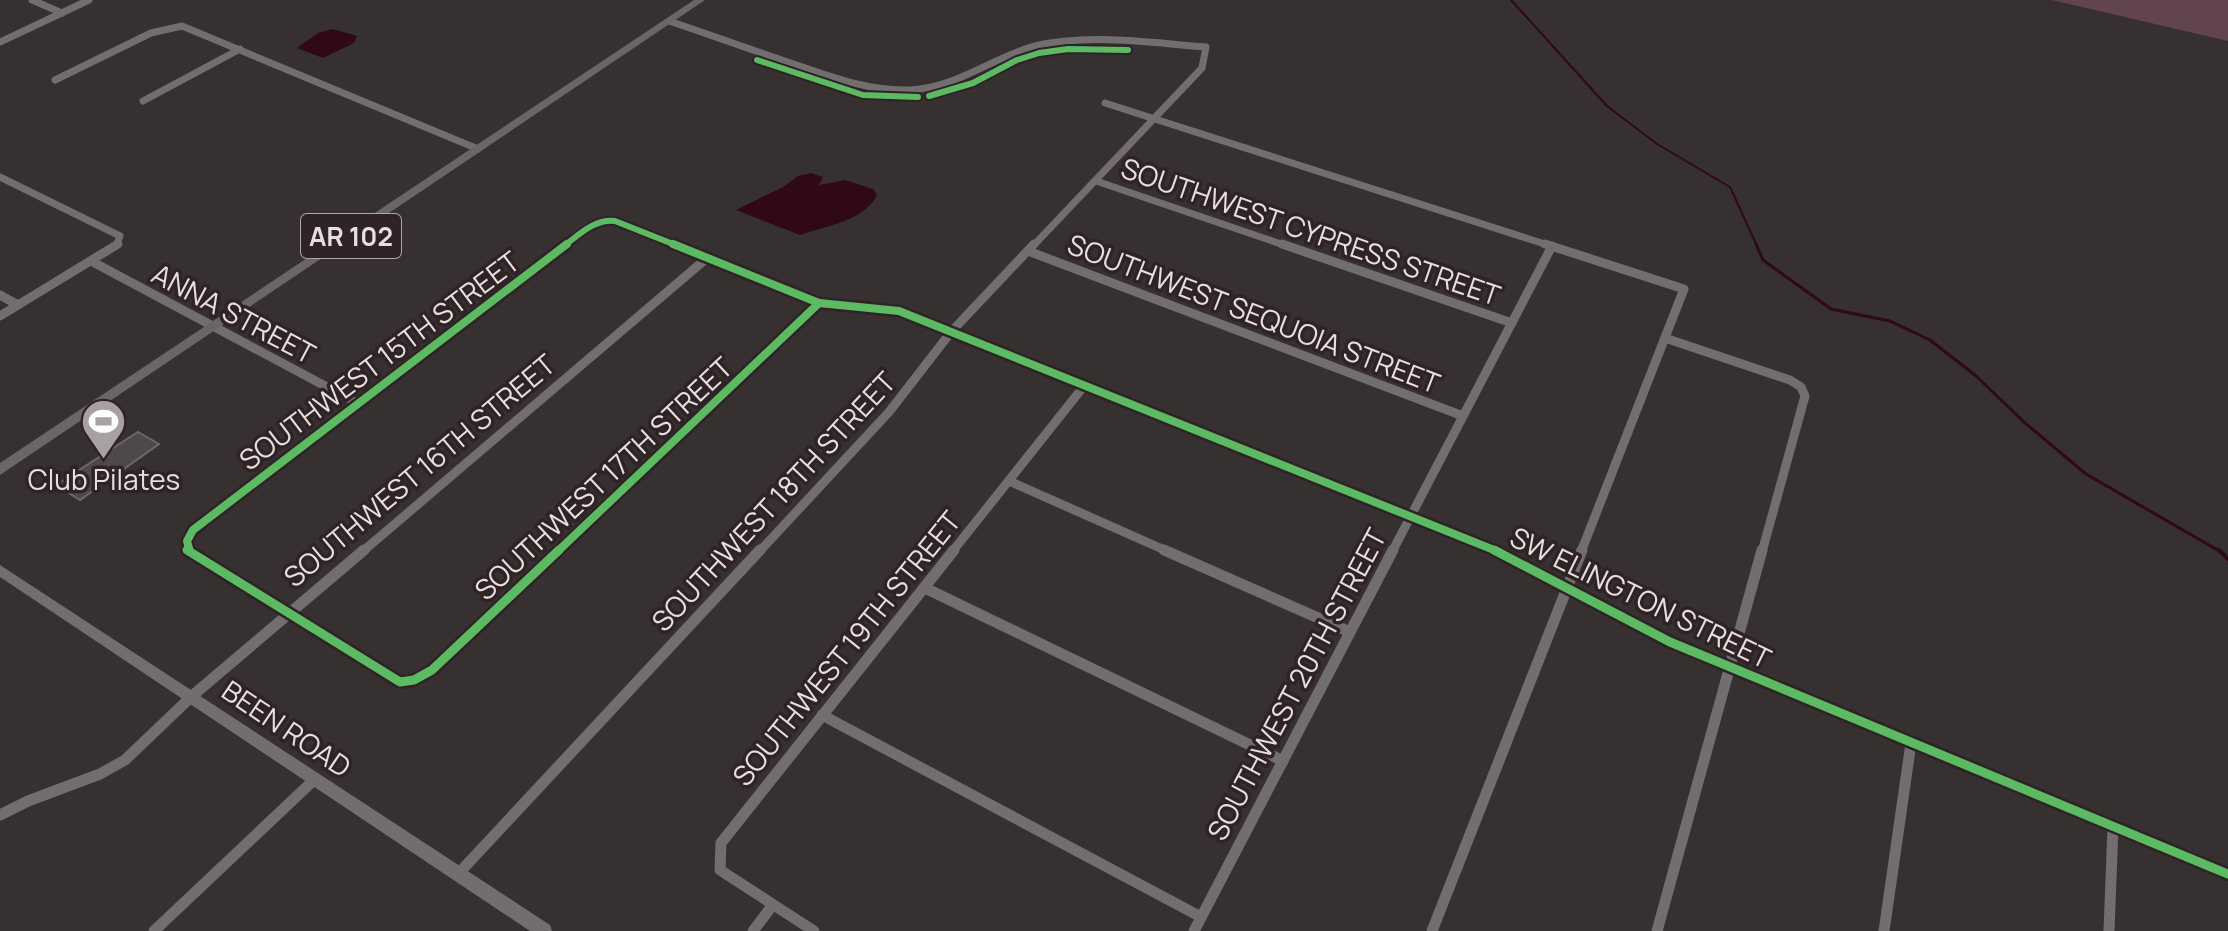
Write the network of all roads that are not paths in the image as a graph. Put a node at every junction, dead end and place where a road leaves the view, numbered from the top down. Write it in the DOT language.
graph roads {
  1 [pos="32,0"];
  2 [pos="89,0"];
  3 [pos="700,0"];
  4 [pos="62,13"];
  5 [pos="669,21"];
  6 [pos="0,42"];
  7 [pos="240,49"];
  8 [pos="55,80"];
  9 [pos="143,101"];
  10 [pos="1105,103"];
  11 [pos="1154,118"];
  12 [pos="478,149"];
  13 [pos="0,177"];
  14 [pos="1096,181"];
  15 [pos="605,220"];
  16 [pos="1552,246"];
  17 [pos="1028,251"];
  18 [pos="707,258"];
  19 [pos="91,261"];
  20 [pos="0,295"];
  21 [pos="819,303"];
  22 [pos="18,305"];
  23 [pos="0,316"];
  24 [pos="1512,323"];
  25 [pos="213,327"];
  26 [pos="951,332"];
  27 [pos="1665,338"];
  28 [pos="1084,386"];
  29 [pos="357,403"];
  30 [pos="1463,416"];
  31 [pos="0,470"];
  32 [pos="1009,481"];
  33 [pos="1410,516"];
  34 [pos="0,570"];
  35 [pos="1565,586"];
  36 [pos="925,588"];
  37 [pos="288,613"];
  38 [pos="1350,632"];
  39 [pos="1729,668"];
  40 [pos="192,696"];
  41 [pos="822,715"];
  42 [pos="1911,743"];
  43 [pos="1283,761"];
  44 [pos="315,779"];
  45 [pos="0,815"];
  46 [pos="2113,827"];
  47 [pos="459,873"];
  48 [pos="2228,874"];
  49 [pos="772,906"];
  50 [pos="1201,917"];
  51 [pos="154,931"];
  52 [pos="544,931"];
  53 [pos="753,931"];
  54 [pos="814,931"];
  55 [pos="1194,931"];
  56 [pos="1432,931"];
  57 [pos="1657,931"];
  58 [pos="1884,931"];
  59 [pos="2109,931"];
  1 -- 4 [label="street"];
  2 -- 4 [label="street"];
  3 -- 5 [label="main road, AR 102"];
  4 -- 6 [label="street"];
  5 -- 11 [label="street, SOUTHWEST 18TH STREET"];
  5 -- 12 [label="main road, AR 102"];
  7 -- 8 [label="street"];
  7 -- 9 [label="street"];
  7 -- 12 [label="street"];
  10 -- 11 [label="street"];
  11 -- 14 [label="street, SOUTHWEST 18TH STREET"];
  11 -- 16 [label="street"];
  12 -- 25 [label="main road, AR 102"];
  13 -- 19 [label="street"];
  14 -- 17 [label="street, SOUTHWEST 18TH STREET"];
  14 -- 24 [label="street, SOUTHWEST CYPRESS STREET"];
  15 -- 18 [label="street, SW ELINGTON STREET"];
  15 -- 29 [label="street, SOUTHWEST 15TH STREET"];
  16 -- 24 [label="street, SOUTHWEST 20TH STREET"];
  16 -- 27 [label="street"];
  17 -- 26 [label="street, SOUTHWEST 18TH STREET"];
  17 -- 30 [label="street, SOUTHWEST SEQUOIA STREET"];
  18 -- 21 [label="street, SW ELINGTON STREET"];
  18 -- 37 [label="street, SOUTHWEST 16TH STREET"];
  19 -- 22 [label="street"];
  19 -- 25 [label="street, ANNA STREET"];
  20 -- 22 [label="street"];
  21 -- 26 [label="street, SW ELINGTON STREET"];
  21 -- 37 [label="street, SOUTHWEST 17TH STREET"];
  22 -- 23 [label="street"];
  24 -- 30 [label="street, SOUTHWEST 20TH STREET"];
  25 -- 29 [label="street, ANNA STREET"];
  25 -- 31 [label="main road, AR 102"];
  26 -- 28 [label="street, SW ELINGTON STREET"];
  26 -- 47 [label="street, SOUTHWEST 18TH STREET"];
  27 -- 35 [label="street"];
  27 -- 39 [label="street"];
  28 -- 32 [label="street, SOUTHWEST 19TH STREET"];
  28 -- 33 [label="street, SW ELINGTON STREET"];
  29 -- 37 [label="street, SOUTHWEST 15TH STREET"];
  30 -- 33 [label="street, SOUTHWEST 20TH STREET"];
  32 -- 36 [label="street, SOUTHWEST 19TH STREET"];
  32 -- 38 [label="street"];
  33 -- 35 [label="street, SW ELINGTON STREET"];
  33 -- 38 [label="street, SOUTHWEST 20TH STREET"];
  34 -- 40 [label="street, BEEN ROAD"];
  35 -- 39 [label="street, SW ELINGTON STREET"];
  35 -- 56 [label="street"];
  36 -- 41 [label="street, SOUTHWEST 19TH STREET"];
  36 -- 43 [label="street"];
  37 -- 40 [label="street, SOUTHWEST 16TH STREET"];
  38 -- 43 [label="street, SOUTHWEST 20TH STREET"];
  39 -- 42 [label="street, SW ELINGTON STREET"];
  39 -- 57 [label="street"];
  40 -- 44 [label="street, BEEN ROAD"];
  40 -- 45 [label="street, SOUTHWEST 16TH STREET"];
  41 -- 49 [label="street, SOUTHWEST 19TH STREET"];
  41 -- 50 [label="street"];
  42 -- 46 [label="street, SW ELINGTON STREET"];
  42 -- 58 [label="street"];
  43 -- 50 [label="street, SOUTHWEST 20TH STREET"];
  44 -- 47 [label="street, BEEN ROAD"];
  44 -- 51 [label="street"];
  46 -- 48 [label="street, SW ELINGTON STREET"];
  46 -- 59 [label="street"];
  47 -- 52 [label="street, BEEN ROAD"];
  49 -- 53 [label="street"];
  49 -- 54 [label="street"];
  50 -- 55 [label="street, SOUTHWEST 20TH STREET"];
}
